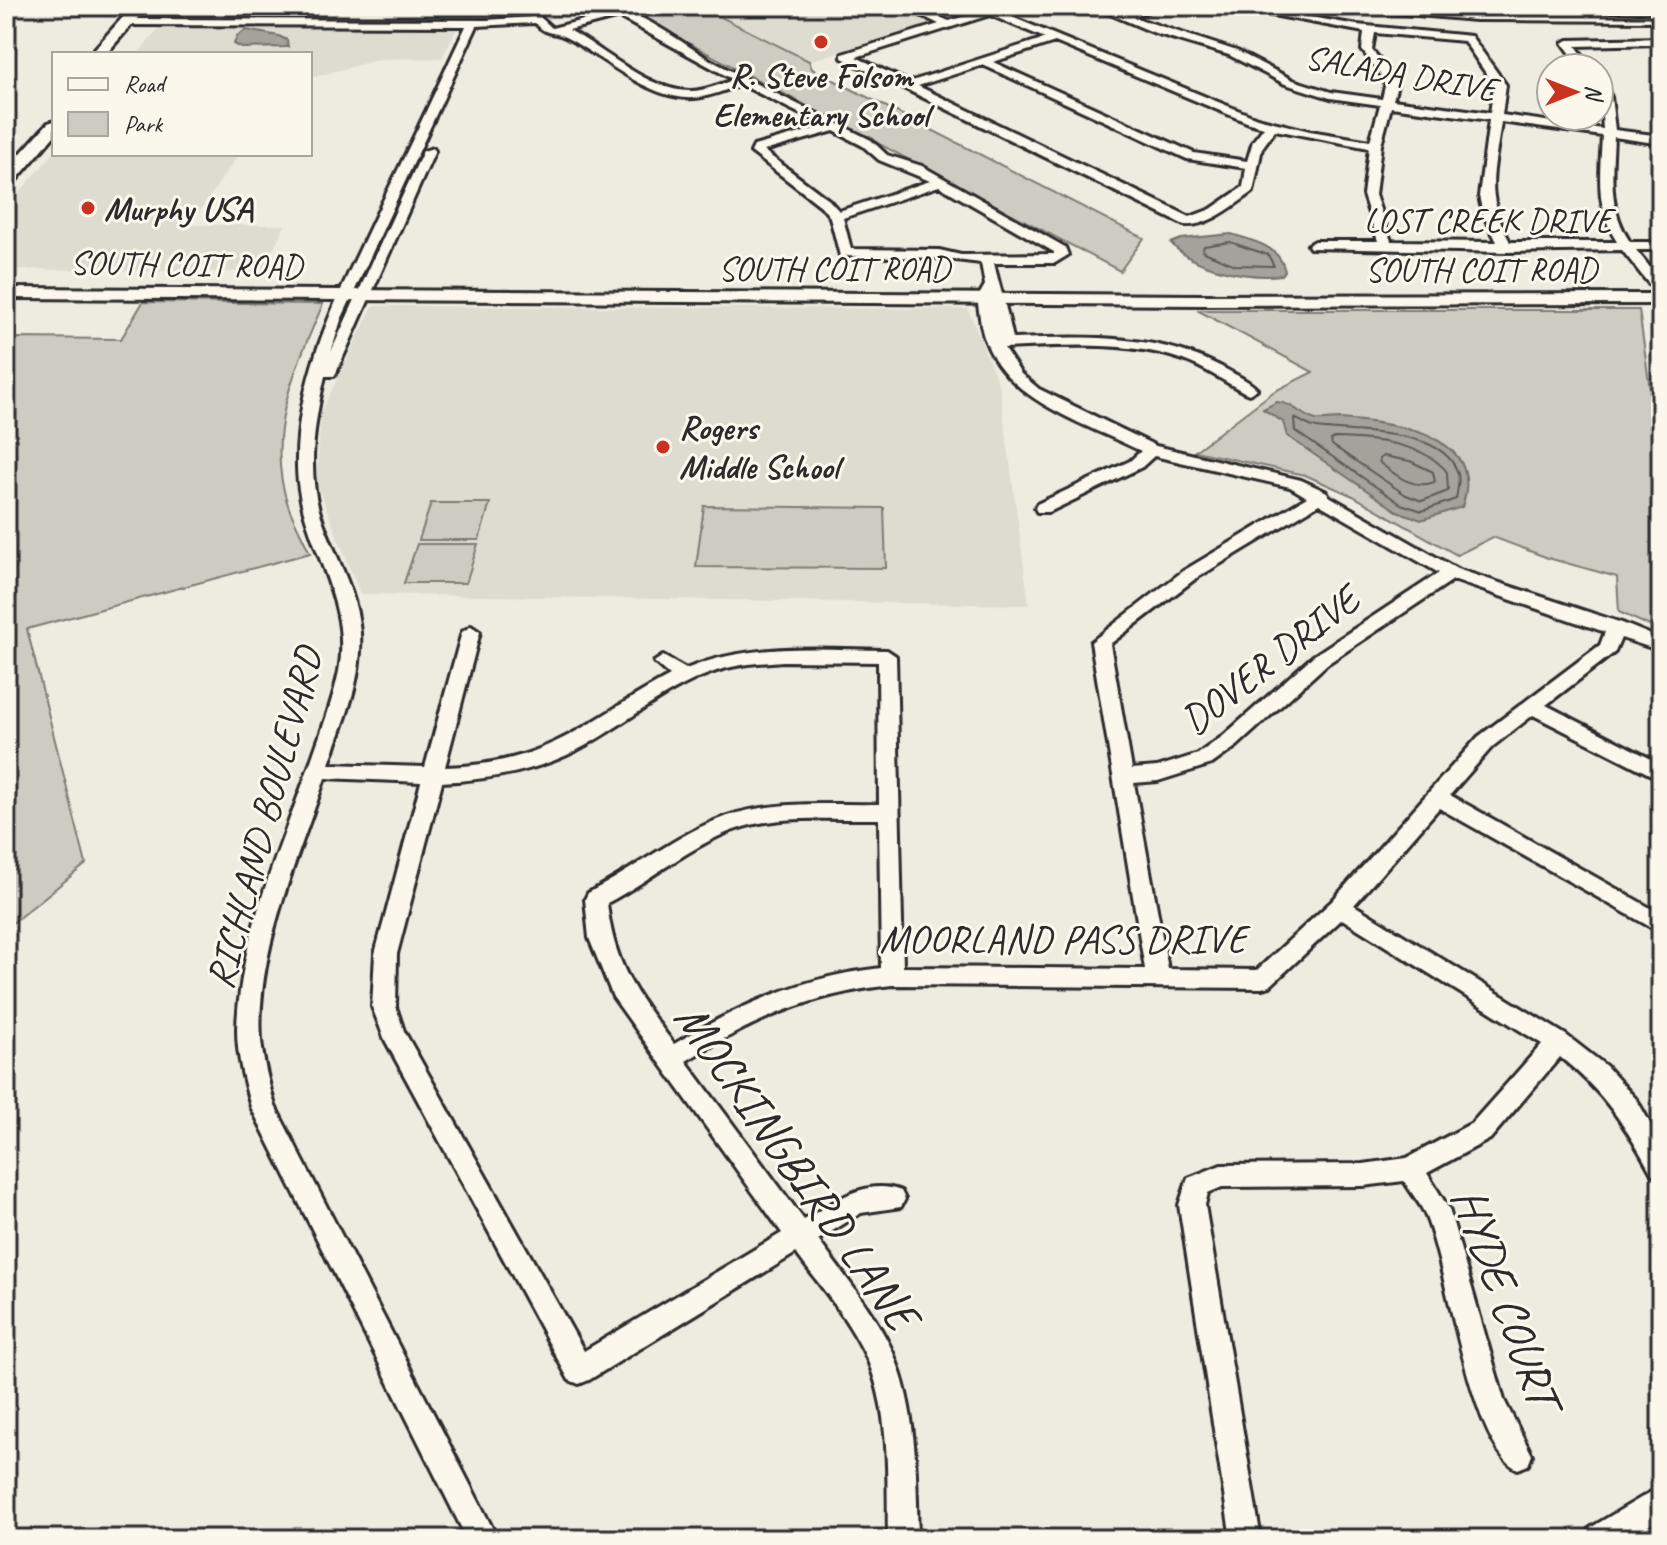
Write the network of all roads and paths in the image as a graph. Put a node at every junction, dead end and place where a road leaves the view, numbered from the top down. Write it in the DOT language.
graph roads {
  1 [pos="158,6"];
  2 [pos="540,6"];
  3 [pos="605,6"];
  4 [pos="907,6"];
  5 [pos="1009,6"];
  6 [pos="1096,6"];
  7 [pos="1158,6"];
  8 [pos="1229,6"];
  9 [pos="1305,6"];
  10 [pos="1349,6"];
  11 [pos="1395,6"];
  12 [pos="991,12"];
  13 [pos="1492,12"];
  14 [pos="1507,12"];
  15 [pos="142,14"];
  16 [pos="618,14"];
  17 [pos="1632,16"];
  18 [pos="1661,16"];
  19 [pos="1123,17"];
  20 [pos="1293,19"];
  21 [pos="537,20"];
  22 [pos="480,23"];
  23 [pos="947,24"];
  24 [pos="1370,30"];
  25 [pos="554,31"];
  26 [pos="1054,39"];
  27 [pos="1659,43"];
  28 [pos="100,52"];
  29 [pos="118,52"];
  30 [pos="1575,52"];
  31 [pos="984,62"];
  32 [pos="743,81"];
  33 [pos="908,86"];
  34 [pos="1387,104"];
  35 [pos="1495,119"];
  36 [pos="49,120"];
  37 [pos="836,127"];
  38 [pos="1271,127"];
  39 [pos="438,131"];
  40 [pos="1607,132"];
  41 [pos="1607,135"];
  42 [pos="1661,140"];
  43 [pos="432,144"];
  44 [pos="1375,145"];
  45 [pos="6,156"];
  46 [pos="1251,165"];
  47 [pos="6,181"];
  48 [pos="938,182"];
  49 [pos="836,216"];
  50 [pos="1315,245"];
  51 [pos="1661,246"];
  52 [pos="1386,247"];
  53 [pos="1507,248"];
  54 [pos="1628,248"];
  55 [pos="987,259"];
  56 [pos="6,279"];
  57 [pos="135,286"];
  58 [pos="358,289"];
  59 [pos="1660,289"];
  60 [pos="6,293"];
  61 [pos="992,294"];
  62 [pos="1000,344"];
  63 [pos="1249,389"];
  64 [pos="1151,450"];
  65 [pos="1322,496"];
  66 [pos="1043,508"];
  67 [pos="1451,573"];
  68 [pos="1616,627"];
  69 [pos="471,632"];
  70 [pos="1661,645"];
  71 [pos="663,662"];
  72 [pos="684,676"];
  73 [pos="1534,707"];
  74 [pos="318,771"];
  75 [pos="434,773"];
  76 [pos="1661,773"];
  77 [pos="1123,777"];
  78 [pos="1437,797"];
  79 [pos="889,811"];
  80 [pos="1340,907"];
  81 [pos="1661,924"];
  82 [pos="892,976"];
  83 [pos="1158,978"];
  84 [pos="1558,1042"];
  85 [pos="670,1059"];
  86 [pos="1661,1166"];
  87 [pos="1410,1169"];
  88 [pos="892,1199"];
  89 [pos="799,1235"];
  90 [pos="1518,1455"];
  91 [pos="1661,1501"];
  92 [pos="483,1539"];
  93 [pos="903,1539"];
  94 [pos="1246,1539"];
  95 [pos="1601,1539"];
  1 -- 15 [label="highway"];
  2 -- 21 [label="street"];
  3 -- 16 [label="street"];
  4 -- 23 [label="street"];
  5 -- 12 [label="street"];
  6 -- 19 [label="street, SALADA DRIVE"];
  7 -- 19 [label="street"];
  8 -- 20 [label="street"];
  9 -- 20 [label="street"];
  10 -- 13 [label="street"];
  11 -- 13 [label="street"];
  12 -- 23 [label="street"];
  12 -- 26 [label="street"];
  13 -- 14 [label="street"];
  14 -- 17 [label="street"];
  15 -- 22 [label="street"];
  15 -- 28 [label="highway"];
  15 -- 29 [label="highway"];
  16 -- 25 [label="street"];
  16 -- 32 [label="street"];
  17 -- 18 [label="street"];
  17 -- 27 [label="street"];
  19 -- 34 [label="street, SALADA DRIVE"];
  20 -- 24 [label="street"];
  21 -- 22 [label="street"];
  21 -- 25 [label="street"];
  22 -- 39 [label="street"];
  22 -- 58 [label="street, RICHLAND BOULEVARD"];
  23 -- 33 [label="street"];
  24 -- 34 [label="street"];
  24 -- 35 [label="street"];
  25 -- 32 [label="street"];
  26 -- 31 [label="street"];
  26 -- 38 [label="street"];
  27 -- 30 [label="street"];
  31 -- 33 [label="street"];
  31 -- 46 [label="street"];
  32 -- 37 [label="street"];
  33 -- 46 [label="street"];
  34 -- 35 [label="street, SALADA DRIVE"];
  34 -- 44 [label="street"];
  35 -- 41 [label="street, SALADA DRIVE"];
  35 -- 53 [label="street"];
  36 -- 45 [label="highway"];
  36 -- 47 [label="highway"];
  37 -- 48 [label="street"];
  37 -- 49 [label="street"];
  38 -- 44 [label="street"];
  38 -- 46 [label="street"];
  40 -- 41 [label="street"];
  41 -- 42 [label="street, SALADA DRIVE"];
  41 -- 54 [label="street"];
  43 -- 58 [label="street, RICHLAND BOULEVARD"];
  44 -- 52 [label="street"];
  48 -- 49 [label="street"];
  48 -- 55 [label="street"];
  49 -- 55 [label="street"];
  50 -- 52 [label="street, LOST CREEK DRIVE"];
  51 -- 54 [label="street, LOST CREEK DRIVE"];
  52 -- 53 [label="street, LOST CREEK DRIVE"];
  53 -- 54 [label="street, LOST CREEK DRIVE"];
  54 -- 59 [label="street"];
  55 -- 61 [label="street"];
  56 -- 57 [label="main road, SOUTH COIT ROAD"];
  57 -- 58 [label="main road, SOUTH COIT ROAD"];
  57 -- 60 [label="main road, SOUTH COIT ROAD"];
  58 -- 61 [label="main road, SOUTH COIT ROAD"];
  58 -- 74 [label="street, RICHLAND BOULEVARD"];
  59 -- 61 [label="main road, SOUTH COIT ROAD"];
  61 -- 62 [label="street"];
  62 -- 63 [label="street"];
  62 -- 64 [label="street"];
  64 -- 65 [label="street"];
  64 -- 66 [label="street"];
  65 -- 67 [label="street"];
  65 -- 77 [label="street"];
  67 -- 68 [label="street"];
  67 -- 77 [label="street, DOVER DRIVE"];
  68 -- 70 [label="street"];
  68 -- 73 [label="street, MOORLAND PASS DRIVE"];
  69 -- 75 [label="street"];
  71 -- 72 [label="street"];
  72 -- 75 [label="street"];
  72 -- 79 [label="street"];
  73 -- 76 [label="street"];
  73 -- 78 [label="street, MOORLAND PASS DRIVE"];
  74 -- 75 [label="street"];
  74 -- 92 [label="street, RICHLAND BOULEVARD"];
  75 -- 89 [label="street"];
  77 -- 83 [label="street"];
  78 -- 80 [label="street, MOORLAND PASS DRIVE"];
  78 -- 81 [label="street"];
  79 -- 82 [label="street"];
  79 -- 85 [label="street, MOCKINGBIRD LANE"];
  80 -- 83 [label="street, MOORLAND PASS DRIVE"];
  80 -- 84 [label="street"];
  82 -- 83 [label="street, MOORLAND PASS DRIVE"];
  82 -- 85 [label="street, MOORLAND PASS DRIVE"];
  84 -- 86 [label="street"];
  84 -- 87 [label="street"];
  85 -- 89 [label="street, MOCKINGBIRD LANE"];
  87 -- 90 [label="street, HYDE COURT"];
  87 -- 94 [label="street"];
  88 -- 89 [label="street"];
  89 -- 93 [label="street, MOCKINGBIRD LANE"];
  91 -- 95 [label="street"];
}
